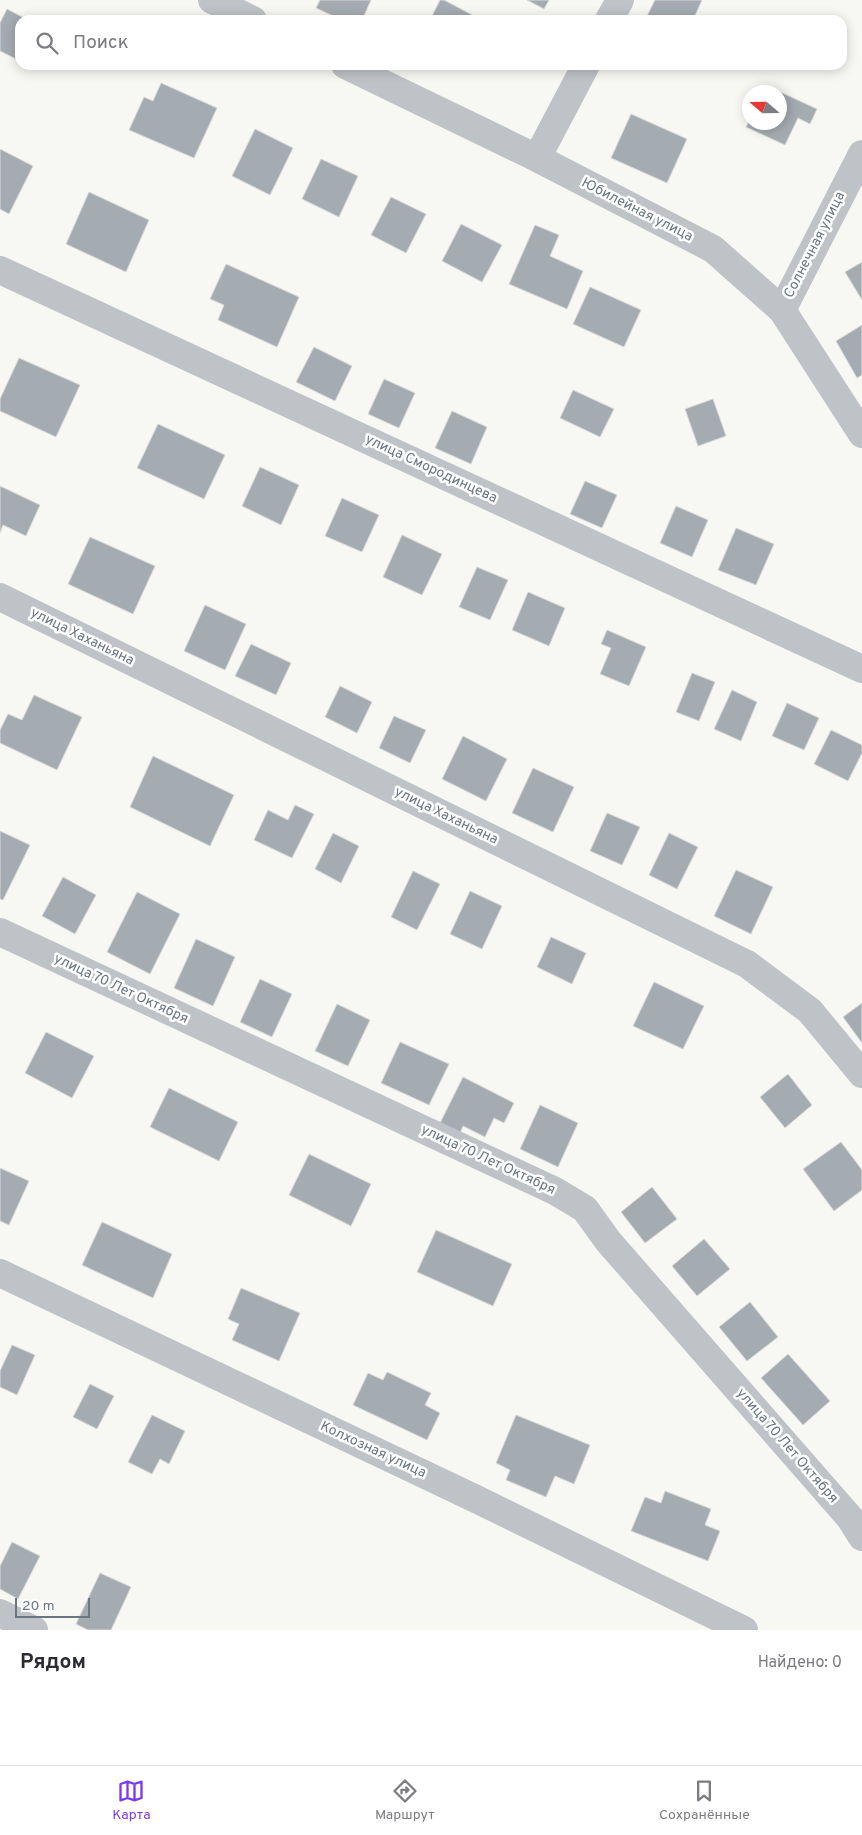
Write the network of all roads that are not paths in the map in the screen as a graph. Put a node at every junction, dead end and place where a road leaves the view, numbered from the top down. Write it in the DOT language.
graph roads {
  1 [pos="212,0"];
  2 [pos="620,0"];
  3 [pos="243,15"];
  4 [pos="612,15"];
  5 [pos="355,70"];
  6 [pos="583,70"];
  7 [pos="862,154"];
  8 [pos="537,158"];
  9 [pos="0,270"];
  10 [pos="782,310"];
  11 [pos="862,434"];
  12 [pos="0,597"];
  13 [pos="862,669"];
  14 [pos="0,932"];
  15 [pos="862,1074"];
  16 [pos="0,1273"];
  17 [pos="862,1537"];
  18 [pos="0,1613"];
  19 [pos="34,1630"];
  20 [pos="744,1630"];
  1 -- 3 [label="street"];
  2 -- 4 [label="street"];
  5 -- 8 [label="street, Юбилейная улица"];
  6 -- 8 [label="street"];
  7 -- 10 [label="street, Солнечная улица"];
  8 -- 10 [label="street, Юбилейная улица"];
  9 -- 13 [label="street, улица Смородинцева"];
  10 -- 11 [label="street, Юбилейная улица"];
  12 -- 15 [label="street, улица Хаханьяна"];
  14 -- 17 [label="street, улица 70 Лет Октября"];
  16 -- 20 [label="street, Колхозная улица"];
  18 -- 19 [label="street"];
}
